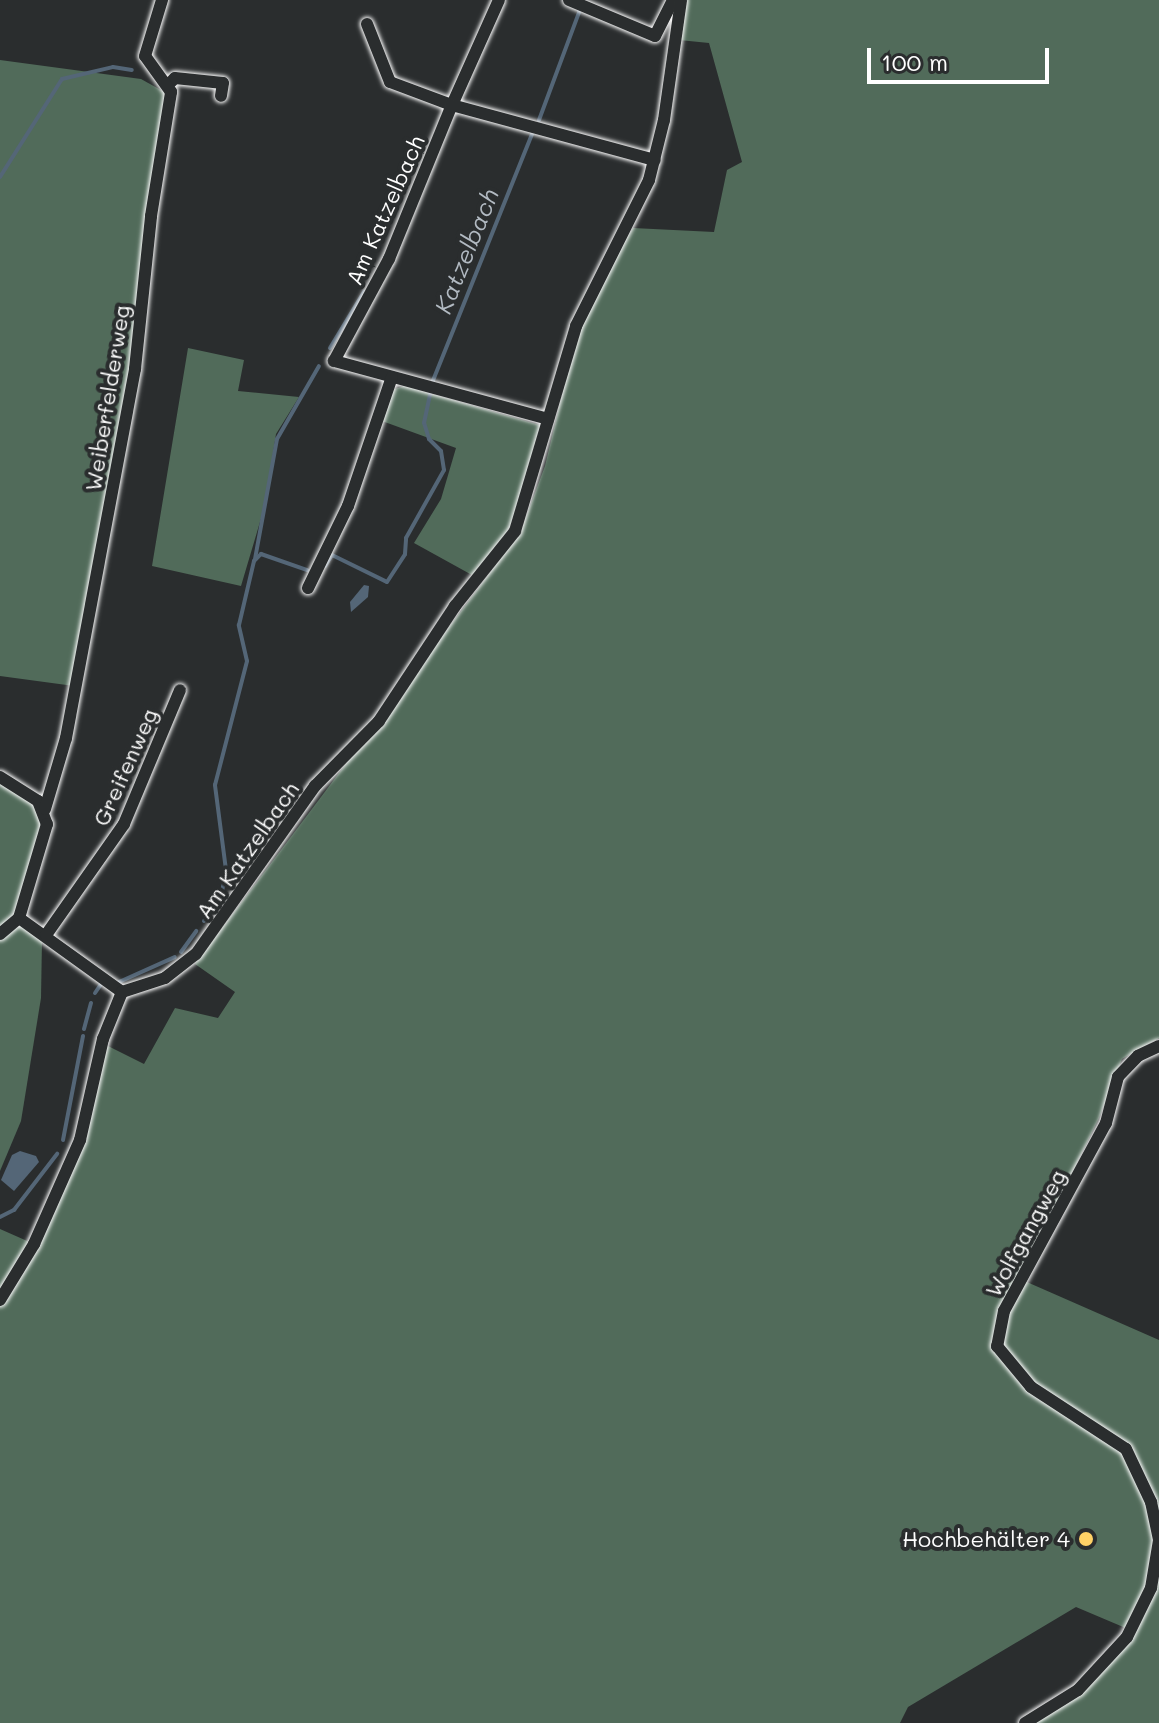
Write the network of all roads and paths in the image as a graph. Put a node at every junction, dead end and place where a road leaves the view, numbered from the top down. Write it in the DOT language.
graph roads {
  1 [pos="162,0"];
  2 [pos="499,0"];
  3 [pos="569,0"];
  4 [pos="673,0"];
  5 [pos="681,0"];
  6 [pos="367,24"];
  7 [pos="169,84"];
  8 [pos="221,96"];
  9 [pos="452,105"];
  10 [pos="655,160"];
  11 [pos="392,377"];
  12 [pos="548,419"];
  13 [pos="308,588"];
  14 [pos="180,690"];
  15 [pos="0,777"];
  16 [pos="45,809"];
  17 [pos="19,918"];
  18 [pos="0,934"];
  19 [pos="46,935"];
  20 [pos="122,992"];
  21 [pos="1159,1046"];
  22 [pos="0,1300"];
  23 [pos="1159,1540"];
  24 [pos="1025,1723"];
  1 -- 7 [label="street"];
  2 -- 9 [label="street, Am Katzelbach"];
  3 -- 4 [label="street"];
  5 -- 10 [label="street, Am Katzelbach"];
  6 -- 9 [label="street"];
  7 -- 8 [label="street"];
  7 -- 16 [label="street, Weiberfelderweg"];
  9 -- 10 [label="street"];
  9 -- 11 [label="street, Am Katzelbach"];
  10 -- 12 [label="street, Am Katzelbach"];
  11 -- 12 [label="street, Am Katzelbach"];
  11 -- 13 [label="street"];
  12 -- 20 [label="street, Am Katzelbach"];
  14 -- 19 [label="street, Greifenweg"];
  15 -- 16 [label="street"];
  16 -- 17 [label="street"];
  17 -- 18 [label="street"];
  17 -- 19 [label="street"];
  19 -- 20 [label="street"];
  20 -- 22 [label="street"];
  21 -- 23 [label="street, Wolfgangweg"];
  23 -- 24 [label="street, Wolfgangweg"];
}
